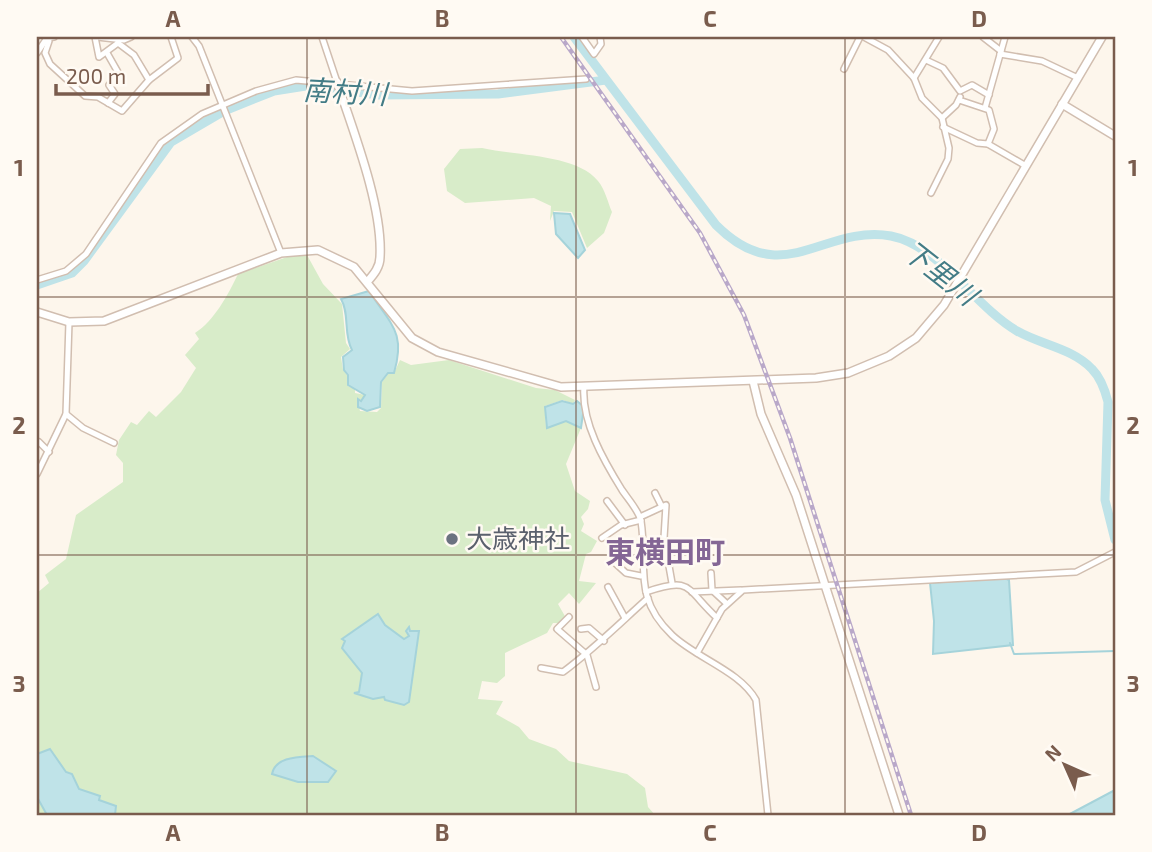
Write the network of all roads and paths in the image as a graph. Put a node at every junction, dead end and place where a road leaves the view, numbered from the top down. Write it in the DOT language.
graph roads {
  1 [pos="49,37"];
  2 [pos="96,37"];
  3 [pos="131,37"];
  4 [pos="171,37"];
  5 [pos="192,37"];
  6 [pos="322,37"];
  7 [pos="582,37"];
  8 [pos="600,37"];
  9 [pos="862,37"];
  10 [pos="939,37"];
  11 [pos="983,37"];
  12 [pos="1005,37"];
  13 [pos="1102,37"];
  14 [pos="118,41"];
  15 [pos="1000,52"];
  16 [pos="37,53"];
  17 [pos="107,53"];
  18 [pos="926,60"];
  19 [pos="844,69"];
  20 [pos="914,78"];
  21 [pos="1078,78"];
  22 [pos="586,79"];
  23 [pos="149,80"];
  24 [pos="337,82"];
  25 [pos="960,91"];
  26 [pos="989,95"];
  27 [pos="959,100"];
  28 [pos="108,103"];
  29 [pos="223,103"];
  30 [pos="1062,104"];
  31 [pos="985,108"];
  32 [pos="942,118"];
  33 [pos="943,127"];
  34 [pos="1115,136"];
  35 [pos="988,144"];
  36 [pos="1026,166"];
  37 [pos="931,193"];
  38 [pos="281,253"];
  39 [pos="37,279"];
  40 [pos="368,281"];
  41 [pos="37,312"];
  42 [pos="69,322"];
  43 [pos="753,381"];
  44 [pos="584,386"];
  45 [pos="66,414"];
  46 [pos="39,442"];
  47 [pos="114,443"];
  48 [pos="49,452"];
  49 [pos="37,474"];
  50 [pos="655,493"];
  51 [pos="607,501"];
  52 [pos="661,505"];
  53 [pos="640,519"];
  54 [pos="625,524"];
  55 [pos="602,538"];
  56 [pos="1114,553"];
  57 [pos="615,563"];
  58 [pos="711,573"];
  59 [pos="642,576"];
  60 [pos="672,583"];
  61 [pos="826,584"];
  62 [pos="608,587"];
  63 [pos="712,590"];
  64 [pos="742,590"];
  65 [pos="692,592"];
  66 [pos="647,595"];
  67 [pos="726,603"];
  68 [pos="569,617"];
  69 [pos="625,618"];
  70 [pos="717,618"];
  71 [pos="581,629"];
  72 [pos="604,641"];
  73 [pos="697,653"];
  74 [pos="587,655"];
  75 [pos="541,668"];
  76 [pos="596,687"];
  77 [pos="768,815"];
  78 [pos="899,815"];
  1 -- 16 [label="street"];
  1 -- 28 [label="street"];
  2 -- 14 [label="street"];
  2 -- 17 [label="street"];
  3 -- 14 [label="street"];
  4 -- 23 [label="street"];
  5 -- 29 [label="street"];
  6 -- 24 [label="street"];
  7 -- 8 [label="street"];
  9 -- 19 [label="street"];
  9 -- 20 [label="street"];
  10 -- 18 [label="street"];
  11 -- 15 [label="street"];
  12 -- 15 [label="street"];
  13 -- 21 [label="street"];
  14 -- 17 [label="street"];
  14 -- 23 [label="street"];
  15 -- 21 [label="street"];
  15 -- 26 [label="street"];
  17 -- 28 [label="street"];
  18 -- 20 [label="street"];
  18 -- 25 [label="street"];
  20 -- 32 [label="street"];
  21 -- 30 [label="street"];
  22 -- 24 [label="street"];
  23 -- 28 [label="street"];
  24 -- 29 [label="street"];
  24 -- 40 [label="street"];
  25 -- 26 [label="street"];
  25 -- 27 [label="street"];
  26 -- 31 [label="street"];
  27 -- 31 [label="street"];
  27 -- 32 [label="street"];
  29 -- 38 [label="street"];
  29 -- 39 [label="street"];
  30 -- 34 [label="street"];
  30 -- 36 [label="street"];
  31 -- 35 [label="street"];
  32 -- 33 [label="street"];
  33 -- 35 [label="street"];
  33 -- 37 [label="street"];
  35 -- 36 [label="street"];
  36 -- 43 [label="street"];
  38 -- 40 [label="street"];
  38 -- 42 [label="street"];
  40 -- 44 [label="street"];
  41 -- 42 [label="street"];
  42 -- 45 [label="street"];
  43 -- 44 [label="street"];
  43 -- 61 [label="street"];
  44 -- 53 [label="street"];
  45 -- 47 [label="street"];
  45 -- 48 [label="street"];
  46 -- 48 [label="street"];
  48 -- 49 [label="street"];
  50 -- 52 [label="street"];
  51 -- 54 [label="street"];
  52 -- 53 [label="street"];
  52 -- 60 [label="street"];
  53 -- 54 [label="street"];
  53 -- 59 [label="street"];
  54 -- 55 [label="street"];
  56 -- 61 [label="street"];
  57 -- 59 [label="street"];
  58 -- 63 [label="street"];
  59 -- 66 [label="street"];
  60 -- 65 [label="street"];
  60 -- 66 [label="street"];
  61 -- 64 [label="street"];
  61 -- 78 [label="street"];
  62 -- 69 [label="street"];
  63 -- 64 [label="street"];
  63 -- 65 [label="street"];
  63 -- 67 [label="street"];
  64 -- 67 [label="street"];
  65 -- 70 [label="street"];
  66 -- 69 [label="street"];
  66 -- 73 [label="street"];
  67 -- 70 [label="street"];
  68 -- 74 [label="street"];
  69 -- 72 [label="street"];
  70 -- 73 [label="street"];
  71 -- 72 [label="street"];
  72 -- 74 [label="street"];
  73 -- 77 [label="street"];
  74 -- 75 [label="street"];
  74 -- 76 [label="street"];
}
